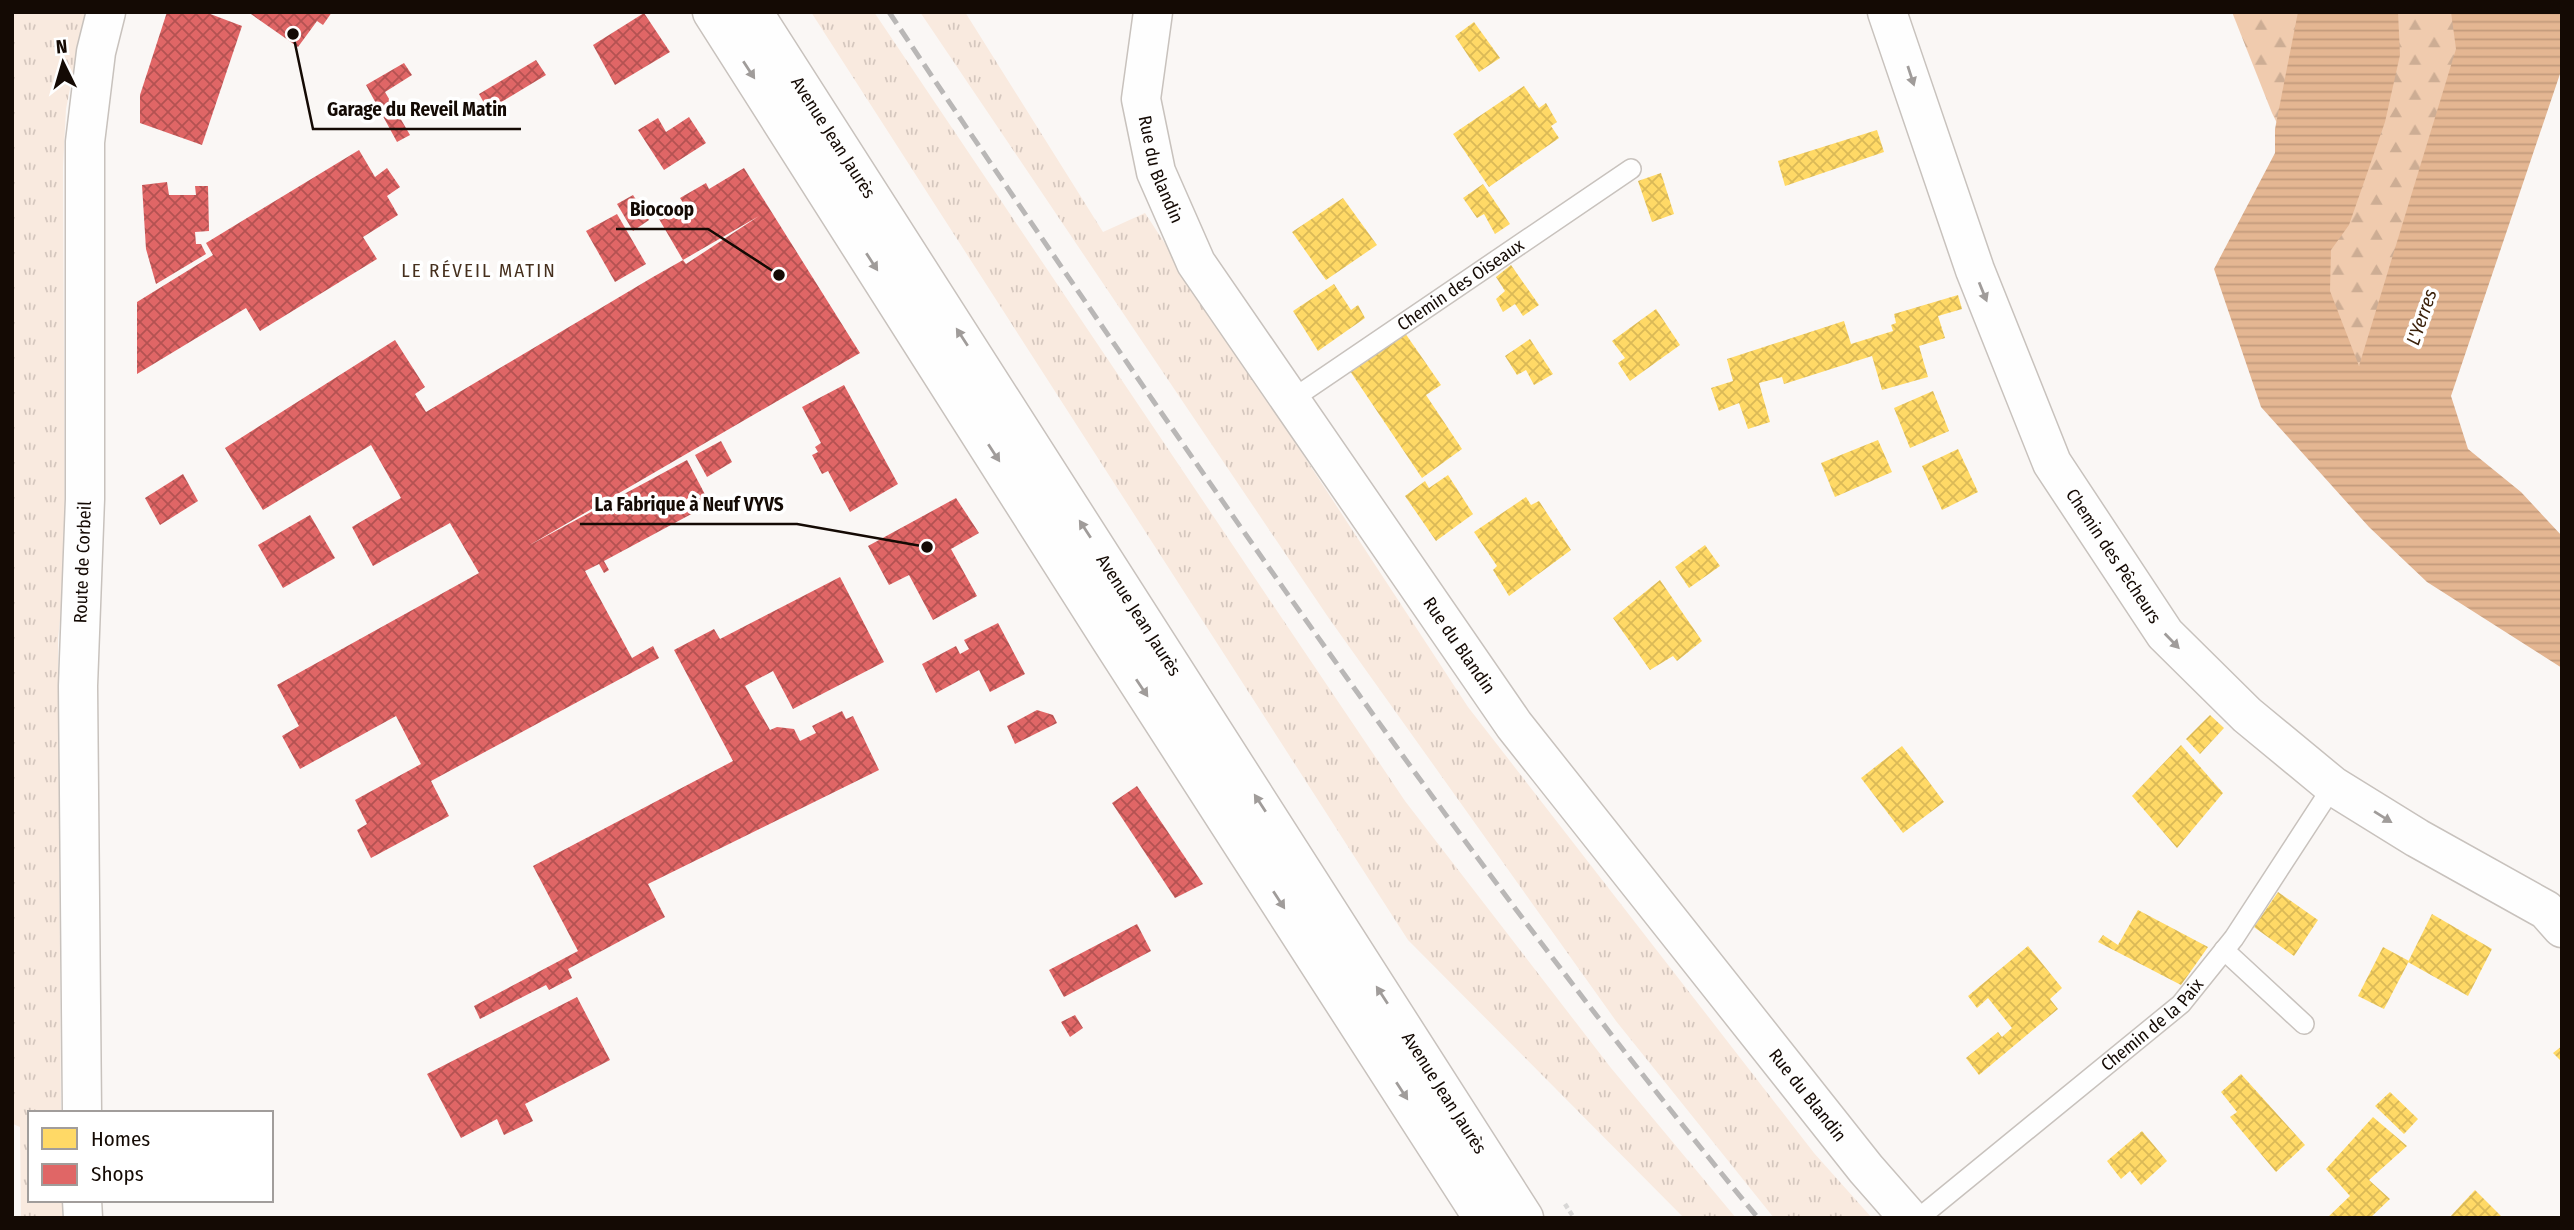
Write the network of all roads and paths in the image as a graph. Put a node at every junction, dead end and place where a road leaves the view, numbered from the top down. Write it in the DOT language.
graph roads {
  1 [pos="106,12"];
  2 [pos="712,12"];
  3 [pos="753,12"];
  4 [pos="1153,12"];
  5 [pos="1887,12"];
  6 [pos="1631,169"];
  7 [pos="1291,400"];
  8 [pos="1141,617"];
  9 [pos="1111,640"];
  10 [pos="2333,786"];
  11 [pos="2562,928"];
  12 [pos="2224,950"];
  13 [pos="2304,1024"];
  14 [pos="82,1111"];
  15 [pos="1483,1218"];
  16 [pos="1524,1218"];
  17 [pos="1909,1218"];
  18 [pos="1919,1218"];
  1 -- 14 [label="main road, Route de Corbeil"];
  2 -- 9 [label="main road, one-way"];
  8 -- 3 [label="main road, Avenue Jean Jaurès, one-way"];
  4 -- 7 [label="main road, Rue du Blandin"];
  5 -- 10 [label="main road, Chemin des Pêcheurs, one-way"];
  6 -- 7 [label="lane, Chemin des Oiseaux"];
  7 -- 17 [label="main road, Rue du Blandin"];
  8 -- 9 [label="lane"];
  16 -- 8 [label="main road, Avenue Jean Jaurès, one-way"];
  9 -- 15 [label="main road, one-way"];
  10 -- 11 [label="main road, Chemin des Pêcheurs, one-way"];
  10 -- 12 [label="lane, Chemin de la Paix"];
  12 -- 13 [label="lane"];
  12 -- 18 [label="lane, Chemin de la Paix"];
}
